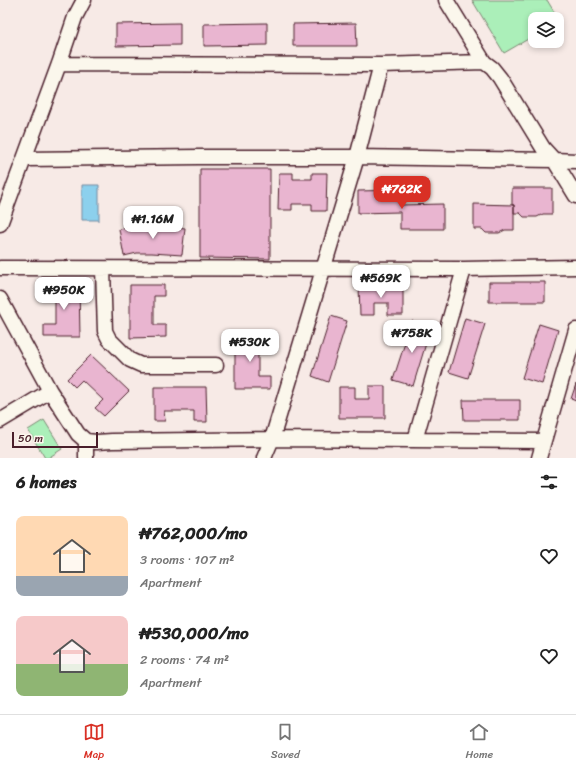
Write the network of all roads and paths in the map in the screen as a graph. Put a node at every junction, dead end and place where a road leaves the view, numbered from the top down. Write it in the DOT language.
graph roads {
  1 [pos="84,0"];
  2 [pos="446,0"];
  3 [pos="484,62"];
  4 [pos="59,64"];
  5 [pos="381,65"];
  6 [pos="357,157"];
  7 [pos="25,159"];
  8 [pos="554,160"];
  9 [pos="576,161"];
  10 [pos="576,196"];
  11 [pos="0,224"];
  12 [pos="0,268"];
  13 [pos="576,268"];
  14 [pos="103,269"];
  15 [pos="324,269"];
  16 [pos="464,269"];
  17 [pos="0,299"];
  18 [pos="576,330"];
  19 [pos="216,365"];
  20 [pos="50,391"];
  21 [pos="0,421"];
  22 [pos="272,439"];
  23 [pos="414,440"];
  24 [pos="86,441"];
  25 [pos="543,441"];
  26 [pos="86,458"];
  27 [pos="264,458"];
  28 [pos="539,458"];
  1 -- 4 [label="street"];
  2 -- 3 [label="street"];
  3 -- 5 [label="street"];
  3 -- 8 [label="street"];
  4 -- 5 [label="street"];
  4 -- 7 [label="street"];
  5 -- 6 [label="street"];
  6 -- 7 [label="street"];
  6 -- 8 [label="street"];
  6 -- 15 [label="street"];
  7 -- 11 [label="street"];
  8 -- 9 [label="street"];
  8 -- 10 [label="street"];
  12 -- 14 [label="street"];
  13 -- 16 [label="street"];
  14 -- 15 [label="street"];
  14 -- 19 [label="street"];
  15 -- 16 [label="street"];
  15 -- 22 [label="street"];
  16 -- 23 [label="street"];
  17 -- 20 [label="street"];
  18 -- 25 [label="street"];
  20 -- 21 [label="street"];
  20 -- 24 [label="street"];
  22 -- 23 [label="street"];
  22 -- 24 [label="street"];
  22 -- 27 [label="street"];
  23 -- 25 [label="street"];
  24 -- 26 [label="street"];
  25 -- 28 [label="street"];
}
